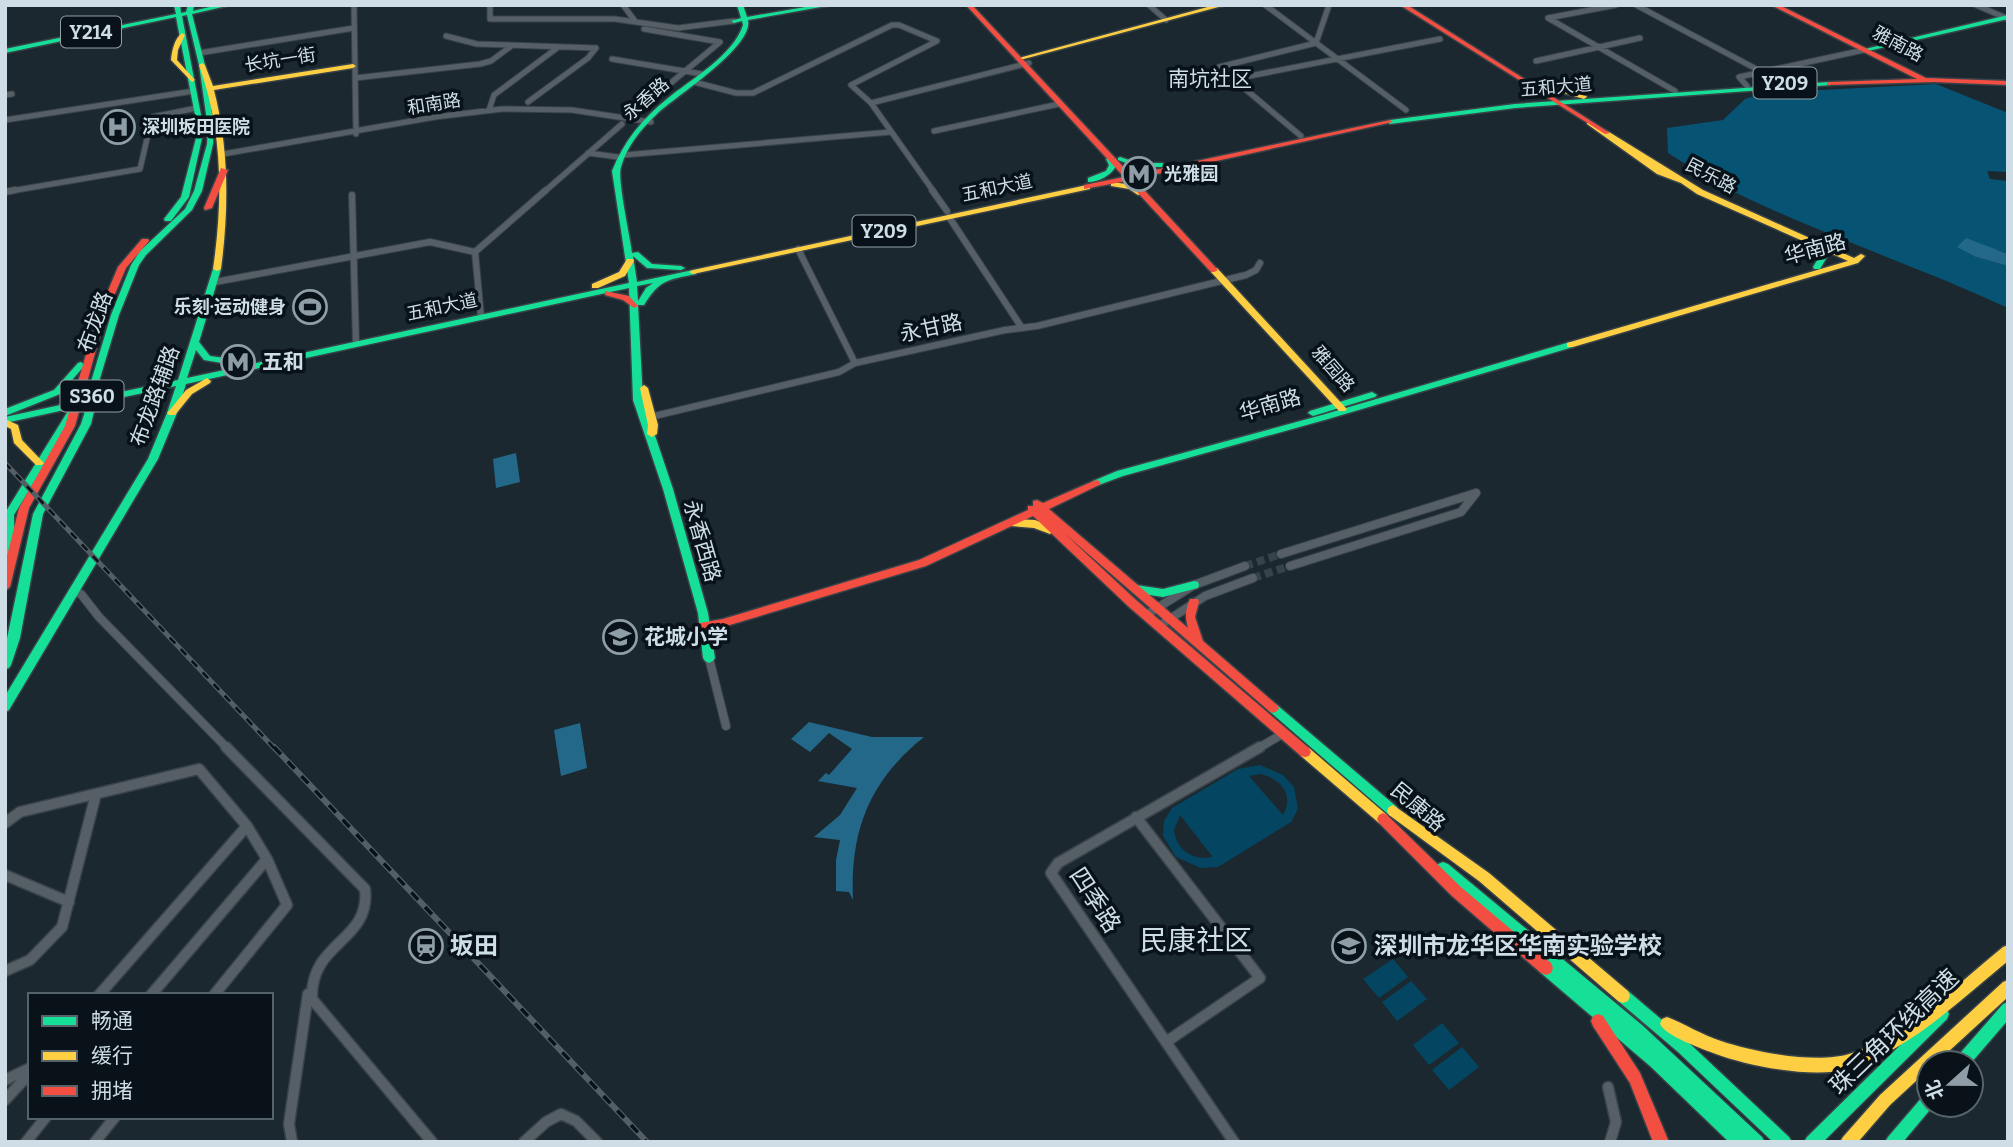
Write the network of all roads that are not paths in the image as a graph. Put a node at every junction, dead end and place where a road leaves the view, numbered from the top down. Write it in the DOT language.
graph roads {
  1 [pos="210,5"];
  2 [pos="228,5"];
  3 [pos="354,5"];
  4 [pos="490,5"];
  5 [pos="623,5"];
  6 [pos="740,5"];
  7 [pos="745,5"];
  8 [pos="819,5"];
  9 [pos="829,5"];
  10 [pos="969,5"];
  11 [pos="976,5"];
  12 [pos="1149,5"];
  13 [pos="1223,5"];
  14 [pos="1265,5"];
  15 [pos="1329,5"];
  16 [pos="1403,5"];
  17 [pos="1413,5"];
  18 [pos="1616,5"];
  19 [pos="1636,5"];
  20 [pos="1774,5"];
  21 [pos="1780,5"];
  22 [pos="1976,5"];
  23 [pos="175,9"];
  24 [pos="190,9"];
  25 [pos="2007,17"];
  26 [pos="749,20"];
  27 [pos="1166,20"];
  28 [pos="135,21"];
  29 [pos="635,21"];
  30 [pos="734,22"];
  31 [pos="354,28"];
  32 [pos="193,29"];
  33 [pos="644,29"];
  34 [pos="181,32"];
  35 [pos="446,36"];
  36 [pos="1640,38"];
  37 [pos="1440,39"];
  38 [pos="1317,43"];
  39 [pos="1597,46"];
  40 [pos="510,47"];
  41 [pos="558,47"];
  42 [pos="5,49"];
  43 [pos="1866,49"];
  44 [pos="199,53"];
  45 [pos="612,59"];
  46 [pos="1338,59"];
  47 [pos="1023,61"];
  48 [pos="1536,61"];
  49 [pos="202,65"];
  50 [pos="353,66"];
  51 [pos="685,71"];
  52 [pos="1514,71"];
  53 [pos="1762,72"];
  54 [pos="1920,77"];
  55 [pos="355,78"];
  56 [pos="1234,79"];
  57 [pos="698,80"];
  58 [pos="2008,81"];
  59 [pos="193,85"];
  60 [pos="1540,85"];
  61 [pos="1747,86"];
  62 [pos="212,88"];
  63 [pos="1675,91"];
  64 [pos="12,94"];
  65 [pos="5,95"];
  66 [pos="1591,97"];
  67 [pos="1607,100"];
  68 [pos="1562,101"];
  69 [pos="528,102"];
  70 [pos="1524,102"];
  71 [pos="871,103"];
  72 [pos="1059,104"];
  73 [pos="197,108"];
  74 [pos="489,110"];
  75 [pos="1406,110"];
  76 [pos="636,112"];
  77 [pos="1472,112"];
  78 [pos="1590,119"];
  79 [pos="5,120"];
  80 [pos="648,123"];
  81 [pos="622,124"];
  82 [pos="934,131"];
  83 [pos="356,132"];
  84 [pos="891,132"];
  85 [pos="1301,136"];
  86 [pos="1102,144"];
  87 [pos="589,153"];
  88 [pos="223,155"];
  89 [pos="621,156"];
  90 [pos="1115,159"];
  91 [pos="1163,168"];
  92 [pos="224,170"];
  93 [pos="1130,175"];
  94 [pos="1094,183"];
  95 [pos="5,192"];
  96 [pos="1145,192"];
  97 [pos="352,195"];
  98 [pos="208,208"];
  99 [pos="948,214"];
  100 [pos="1803,239"];
  101 [pos="798,249"];
  102 [pos="475,252"];
  103 [pos="355,255"];
  104 [pos="633,257"];
  105 [pos="1854,258"];
  106 [pos="1260,263"];
  107 [pos="1817,267"];
  108 [pos="680,272"];
  109 [pos="1225,280"];
  110 [pos="636,281"];
  111 [pos="215,282"];
  112 [pos="590,290"];
  113 [pos="637,305"];
  114 [pos="481,314"];
  115 [pos="1022,328"];
  116 [pos="356,341"];
  117 [pos="195,343"];
  118 [pos="91,351"];
  119 [pos="855,363"];
  120 [pos="240,366"];
  121 [pos="184,378"];
  122 [pos="92,398"];
  123 [pos="77,401"];
  124 [pos="1341,407"];
  125 [pos="5,413"];
  126 [pos="172,413"];
  127 [pos="647,418"];
  128 [pos="5,421"];
  129 [pos="39,463"];
  130 [pos="1064,496"];
  131 [pos="1035,507"];
  132 [pos="7,512"];
  133 [pos="1006,526"];
  134 [pos="1061,531"];
  135 [pos="1281,554"];
  136 [pos="10,564"];
  137 [pos="1245,566"];
  138 [pos="1290,566"];
  139 [pos="1253,578"];
  140 [pos="1128,585"];
  141 [pos="1194,585"];
  142 [pos="5,587"];
  143 [pos="74,592"];
  144 [pos="1194,602"];
  145 [pos="1151,612"];
  146 [pos="1164,623"];
  147 [pos="704,626"];
  148 [pos="1199,645"];
  149 [pos="709,658"];
  150 [pos="5,665"];
  151 [pos="5,707"];
  152 [pos="726,726"];
  153 [pos="1284,733"];
  154 [pos="1320,756"];
  155 [pos="96,794"];
  156 [pos="1393,811"];
  157 [pos="1136,817"];
  158 [pos="1384,819"];
  159 [pos="5,823"];
  160 [pos="247,826"];
  161 [pos="267,859"];
  162 [pos="5,875"];
  163 [pos="69,902"];
  164 [pos="2008,953"];
  165 [pos="6,971"];
  166 [pos="1609,983"];
  167 [pos="2008,987"];
  168 [pos="309,988"];
  169 [pos="1569,988"];
  170 [pos="101,993"];
  171 [pos="153,993"];
  172 [pos="216,993"];
  173 [pos="2008,1009"];
  174 [pos="1166,1042"];
  175 [pos="1973,1049"];
  176 [pos="28,1071"];
  177 [pos="28,1072"];
  178 [pos="5,1080"];
  179 [pos="1608,1087"];
  180 [pos="5,1100"];
  181 [pos="1915,1116"];
  182 [pos="44,1119"];
  183 [pos="113,1119"];
  184 [pos="26,1142"];
  185 [pos="95,1142"];
  186 [pos="292,1142"];
  187 [pos="432,1142"];
  188 [pos="524,1142"];
  189 [pos="597,1142"];
  190 [pos="1234,1142"];
  191 [pos="1610,1142"];
  192 [pos="1661,1142"];
  193 [pos="1740,1142"];
  194 [pos="1757,1142"];
  195 [pos="1773,1142"];
  196 [pos="1784,1142"];
  197 [pos="1811,1142"];
  198 [pos="1848,1142"];
  199 [pos="1893,1142"];
  1 -- 24 [label="main road, Y214"];
  2 -- 24 [label="main road, Y214"];
  2 -- 32 [label="main road"];
  3 -- 31 [label="street"];
  4 -- 29 [label="street"];
  5 -- 29 [label="street"];
  6 -- 26 [label="main road"];
  7 -- 26 [label="main road"];
  8 -- 26 [label="main road"];
  9 -- 26 [label="main road"];
  10 -- 47 [label="main road, 雅园路"];
  11 -- 47 [label="main road, 雅园路"];
  12 -- 27 [label="street"];
  13 -- 27 [label="main road"];
  14 -- 38 [label="street"];
  15 -- 38 [label="street"];
  16 -- 52 [label="main road"];
  17 -- 52 [label="main road"];
  18 -- 39 [label="street"];
  19 -- 53 [label="street"];
  20 -- 43 [label="main road, 雅南路"];
  21 -- 43 [label="main road, 雅南路"];
  22 -- 25 [label="street"];
  23 -- 24 [label="main road, Y214"];
  23 -- 28 [label="main road, Y214"];
  23 -- 34 [label="main road, 布龙路 / S360"];
  24 -- 32 [label="main road, 布龙路 / S360"];
  25 -- 43 [label="main road"];
  26 -- 30 [label="main road"];
  26 -- 57 [label="main road, 永香路"];
  27 -- 47 [label="main road"];
  28 -- 34 [label="main road"];
  28 -- 42 [label="main road, Y214"];
  29 -- 30 [label="street"];
  31 -- 44 [label="street"];
  31 -- 50 [label="street"];
  32 -- 44 [label="main road, 布龙路 / S360"];
  33 -- 51 [label="street"];
  34 -- 59 [label="main road, 布龙路 / S360"];
  35 -- 40 [label="street"];
  36 -- 39 [label="street"];
  37 -- 46 [label="street"];
  38 -- 46 [label="street"];
  38 -- 56 [label="street"];
  39 -- 48 [label="street"];
  39 -- 63 [label="street"];
  40 -- 41 [label="street"];
  40 -- 55 [label="street"];
  41 -- 69 [label="street"];
  41 -- 74 [label="street"];
  43 -- 53 [label="street"];
  43 -- 54 [label="main road, 雅南路"];
  44 -- 49 [label="main road, 布龙路 / S360"];
  45 -- 51 [label="street"];
  46 -- 56 [label="street"];
  46 -- 75 [label="street"];
  47 -- 71 [label="street"];
  47 -- 72 [label="main road, 雅园路"];
  47 -- 86 [label="main road, 雅园路"];
  49 -- 62 [label="main road, 布龙路辅路"];
  49 -- 122 [label="main road, 布龙路 / S360"];
  50 -- 55 [label="street"];
  50 -- 62 [label="main road, 长坑一街"];
  51 -- 57 [label="street"];
  51 -- 76 [label="street"];
  52 -- 60 [label="main road"];
  52 -- 68 [label="main road"];
  52 -- 70 [label="main road"];
  53 -- 61 [label="street"];
  54 -- 58 [label="main road, 五和大道 / Y209"];
  54 -- 61 [label="main road, 五和大道 / Y209"];
  54 -- 67 [label="main road, 五和大道 / Y209"];
  55 -- 83 [label="street"];
  56 -- 85 [label="street"];
  57 -- 71 [label="street"];
  57 -- 80 [label="main road, 永香路"];
  59 -- 73 [label="main road, 布龙路 / S360"];
  59 -- 79 [label="street"];
  60 -- 66 [label="main road"];
  60 -- 68 [label="main road"];
  61 -- 63 [label="main road, 五和大道 / Y209"];
  62 -- 88 [label="main road, 布龙路辅路"];
  63 -- 66 [label="main road, 五和大道 / Y209"];
  64 -- 65 [label="street"];
  66 -- 68 [label="main road, 五和大道 / Y209"];
  67 -- 68 [label="main road, 五和大道 / Y209"];
  67 -- 78 [label="main road"];
  68 -- 70 [label="main road, 五和大道 / Y209"];
  68 -- 77 [label="main road, 五和大道 / Y209"];
  68 -- 78 [label="main road, 民乐路"];
  70 -- 85 [label="main road, 五和大道 / Y209"];
  71 -- 84 [label="street"];
  72 -- 82 [label="street"];
  72 -- 86 [label="main road, 雅园路"];
  73 -- 95 [label="street"];
  73 -- 118 [label="main road, 布龙路 / S360"];
  74 -- 80 [label="street, 和南路"];
  74 -- 83 [label="street, 和南路"];
  77 -- 78 [label="main road"];
  77 -- 91 [label="main road, 五和大道 / Y209"];
  78 -- 100 [label="main road, 民乐路"];
  78 -- 105 [label="main road, 民乐路"];
  80 -- 83 [label="street, 和南路"];
  80 -- 89 [label="main road, 永香路"];
  81 -- 87 [label="street"];
  83 -- 88 [label="street, 和南路"];
  84 -- 89 [label="street"];
  84 -- 99 [label="street"];
  85 -- 91 [label="main road, 五和大道 / Y209"];
  86 -- 90 [label="main road, 雅园路"];
  87 -- 89 [label="street"];
  87 -- 102 [label="street"];
  88 -- 92 [label="main road, 布龙路辅路"];
  89 -- 104 [label="main road"];
  90 -- 91 [label="main road"];
  90 -- 93 [label="main road, 雅园路"];
  90 -- 94 [label="main road"];
  91 -- 93 [label="main road, 五和大道 / Y209"];
  91 -- 96 [label="main road"];
  92 -- 98 [label="main road"];
  92 -- 111 [label="main road, 布龙路辅路"];
  93 -- 94 [label="main road, 五和大道 / Y209"];
  93 -- 96 [label="main road, 雅园路"];
  94 -- 96 [label="main road"];
  94 -- 99 [label="main road, 五和大道 / Y209"];
  96 -- 109 [label="main road, 雅园路"];
  97 -- 103 [label="street"];
  99 -- 101 [label="main road, 五和大道 / Y209"];
  99 -- 108 [label="main road, 五和大道 / Y209"];
  99 -- 115 [label="street"];
  100 -- 105 [label="main road, 民乐路"];
  100 -- 107 [label="main road"];
  101 -- 108 [label="main road, 五和大道 / Y209"];
  101 -- 119 [label="street"];
  102 -- 103 [label="street"];
  102 -- 114 [label="street"];
  103 -- 111 [label="street"];
  103 -- 116 [label="street"];
  104 -- 108 [label="main road"];
  104 -- 110 [label="main road"];
  104 -- 112 [label="main road"];
  105 -- 107 [label="main road, 华南路"];
  105 -- 124 [label="main road, 华南路"];
  106 -- 109 [label="street, 永甘路"];
  107 -- 124 [label="main road, 华南路"];
  108 -- 110 [label="main road, 五和大道 / Y209"];
  108 -- 113 [label="main road"];
  109 -- 115 [label="street, 永甘路"];
  109 -- 124 [label="main road, 雅园路"];
  110 -- 112 [label="main road, 五和大道 / Y209"];
  110 -- 113 [label="main road, 永香西路"];
  111 -- 117 [label="main road, 布龙路辅路"];
  112 -- 113 [label="main road"];
  112 -- 114 [label="main road, 五和大道 / Y209"];
  113 -- 127 [label="main road, 永香西路"];
  114 -- 116 [label="main road, 五和大道 / Y209"];
  115 -- 119 [label="street, 永甘路"];
  116 -- 120 [label="main road, 五和大道 / Y209"];
  117 -- 120 [label="main road"];
  117 -- 121 [label="main road, 布龙路辅路"];
  118 -- 123 [label="main road, 布龙路 / S360"];
  118 -- 125 [label="main road"];
  119 -- 127 [label="street, 永甘路"];
  120 -- 121 [label="main road, 五和大道 / Y209"];
  120 -- 126 [label="main road"];
  121 -- 122 [label="main road, 五和大道 / Y209"];
  121 -- 126 [label="main road, 布龙路辅路"];
  122 -- 123 [label="main road, 五和大道 / Y209"];
  122 -- 150 [label="main road, 布龙路 / S360"];
  123 -- 125 [label="main road, 五和大道 / Y209"];
  123 -- 128 [label="main road, 五和大道 / Y209"];
  123 -- 129 [label="main road"];
  123 -- 136 [label="main road, 布龙路 / S360"];
  124 -- 130 [label="main road, 华南路"];
  124 -- 131 [label="main road, 华南路"];
  126 -- 143 [label="main road, 布龙路辅路"];
  127 -- 147 [label="main road, 永香西路"];
  128 -- 129 [label="main road"];
  129 -- 132 [label="main road"];
  130 -- 131 [label="main road, 华南路"];
  130 -- 134 [label="main road"];
  131 -- 133 [label="main road, 华南路"];
  131 -- 134 [label="main road, 民康路"];
  131 -- 147 [label="main road, 华南路"];
  132 -- 136 [label="main road"];
  133 -- 134 [label="main road"];
  133 -- 147 [label="main road, 华南路"];
  134 -- 140 [label="main road, 民康路"];
  134 -- 145 [label="main road, 民康路"];
  135 -- 138 [label="street"];
  136 -- 142 [label="main road, 布龙路 / S360"];
  137 -- 141 [label="street"];
  139 -- 144 [label="street"];
  140 -- 141 [label="main road"];
  140 -- 145 [label="main road, 民康路"];
  141 -- 145 [label="street"];
  143 -- 151 [label="main road, 布龙路辅路"];
  143 -- 168 [label="street"];
  144 -- 146 [label="street"];
  144 -- 148 [label="main road"];
  145 -- 146 [label="main road, 民康路"];
  146 -- 148 [label="main road, 民康路"];
  146 -- 153 [label="main road, 民康路"];
  147 -- 149 [label="main road, 永香西路"];
  148 -- 154 [label="main road, 民康路"];
  149 -- 152 [label="street"];
  153 -- 154 [label="main road, 民康路"];
  153 -- 157 [label="street, 四季路"];
  154 -- 156 [label="main road, 民康路"];
  154 -- 158 [label="main road, 民康路"];
  155 -- 159 [label="street"];
  155 -- 160 [label="street"];
  155 -- 163 [label="street"];
  156 -- 166 [label="main road"];
  156 -- 195 [label="main road, 民康路"];
  157 -- 174 [label="street, 四季路"];
  157 -- 174 [label="street"];
  158 -- 169 [label="main road"];
  158 -- 194 [label="main road, 民康路"];
  160 -- 161 [label="street"];
  160 -- 170 [label="street"];
  161 -- 171 [label="street"];
  161 -- 172 [label="street"];
  162 -- 163 [label="street"];
  163 -- 165 [label="street"];
  164 -- 166 [label="main road"];
  164 -- 197 [label="main road, 珠三角环线高速"];
  166 -- 196 [label="main road"];
  167 -- 198 [label="main road, 珠三角环线高速"];
  168 -- 186 [label="street"];
  168 -- 187 [label="street"];
  169 -- 192 [label="main road"];
  169 -- 193 [label="main road"];
  173 -- 175 [label="main road"];
  174 -- 190 [label="street, 四季路"];
  176 -- 178 [label="street"];
  177 -- 180 [label="street"];
  179 -- 191 [label="street"];
  181 -- 199 [label="main road"];
  182 -- 184 [label="street"];
  183 -- 185 [label="street"];
  188 -- 189 [label="street"];
}
